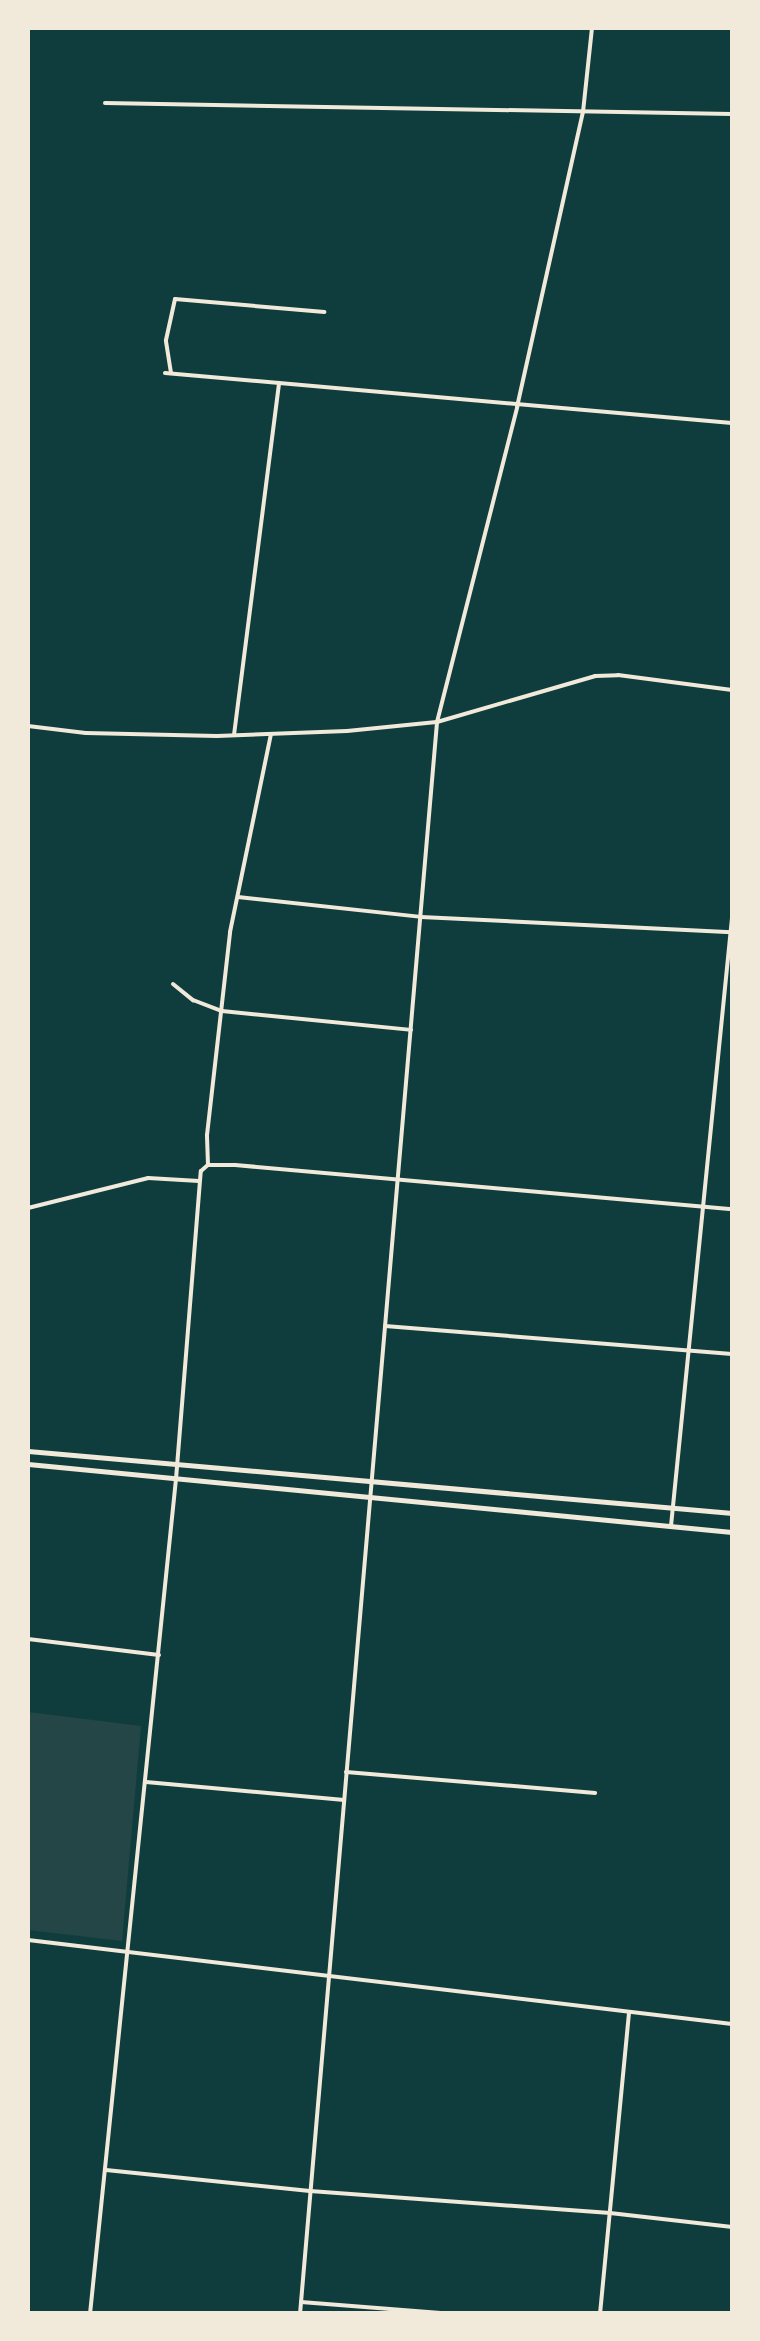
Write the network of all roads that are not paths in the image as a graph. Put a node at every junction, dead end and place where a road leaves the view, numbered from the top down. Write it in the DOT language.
graph roads {
  1 [pos="592,28"];
  2 [pos="105,103"];
  3 [pos="583,112"];
  4 [pos="732,114"];
  5 [pos="324,312"];
  6 [pos="279,383"];
  7 [pos="732,424"];
  8 [pos="732,690"];
  9 [pos="437,722"];
  10 [pos="28,726"];
  11 [pos="271,734"];
  12 [pos="234,736"];
  13 [pos="238,897"];
  14 [pos="421,917"];
  15 [pos="732,918"];
  16 [pos="732,932"];
  17 [pos="173,984"];
  18 [pos="222,1011"];
  19 [pos="411,1030"];
  20 [pos="208,1165"];
  21 [pos="396,1180"];
  22 [pos="200,1181"];
  23 [pos="28,1208"];
  24 [pos="704,1208"];
  25 [pos="732,1210"];
  26 [pos="385,1326"];
  27 [pos="690,1351"];
  28 [pos="732,1354"];
  29 [pos="28,1450"];
  30 [pos="28,1464"];
  31 [pos="177,1466"];
  32 [pos="176,1479"];
  33 [pos="374,1482"];
  34 [pos="372,1498"];
  35 [pos="675,1508"];
  36 [pos="732,1513"];
  37 [pos="672,1526"];
  38 [pos="732,1532"];
  39 [pos="28,1638"];
  40 [pos="158,1655"];
  41 [pos="346,1772"];
  42 [pos="146,1782"];
  43 [pos="594,1794"];
  44 [pos="344,1800"];
  45 [pos="28,1940"];
  46 [pos="129,1951"];
  47 [pos="329,1976"];
  48 [pos="629,2012"];
  49 [pos="732,2024"];
  50 [pos="106,2170"];
  51 [pos="310,2191"];
  52 [pos="610,2212"];
  53 [pos="732,2227"];
  54 [pos="300,2302"];
  55 [pos="90,2314"];
  56 [pos="300,2314"];
  57 [pos="454,2314"];
  58 [pos="600,2314"];
  1 -- 3 [label="street"];
  2 -- 3 [label="street"];
  3 -- 4 [label="street"];
  3 -- 9 [label="street"];
  5 -- 6 [label="street"];
  6 -- 7 [label="street"];
  6 -- 12 [label="street"];
  8 -- 9 [label="street"];
  9 -- 11 [label="street"];
  9 -- 14 [label="street"];
  10 -- 12 [label="street"];
  11 -- 12 [label="street"];
  11 -- 13 [label="street"];
  13 -- 14 [label="street"];
  13 -- 18 [label="street"];
  14 -- 16 [label="street"];
  14 -- 19 [label="street"];
  15 -- 16 [label="street"];
  16 -- 24 [label="street"];
  17 -- 18 [label="street"];
  18 -- 19 [label="street"];
  18 -- 20 [label="street"];
  19 -- 21 [label="street"];
  20 -- 21 [label="street"];
  20 -- 22 [label="street"];
  21 -- 24 [label="street"];
  21 -- 26 [label="street"];
  22 -- 23 [label="street"];
  22 -- 31 [label="street"];
  24 -- 25 [label="street"];
  24 -- 27 [label="street"];
  26 -- 27 [label="street"];
  26 -- 33 [label="street"];
  27 -- 28 [label="street"];
  27 -- 35 [label="street"];
  29 -- 31 [label="main road"];
  30 -- 32 [label="main road"];
  31 -- 32 [label="street"];
  31 -- 33 [label="main road"];
  32 -- 34 [label="main road"];
  32 -- 40 [label="street"];
  33 -- 34 [label="street"];
  33 -- 35 [label="main road"];
  34 -- 37 [label="main road"];
  34 -- 41 [label="street"];
  35 -- 36 [label="main road"];
  35 -- 37 [label="street"];
  37 -- 38 [label="main road"];
  39 -- 40 [label="street"];
  40 -- 42 [label="street"];
  41 -- 43 [label="street"];
  41 -- 44 [label="street"];
  42 -- 44 [label="street"];
  42 -- 46 [label="street"];
  44 -- 47 [label="street"];
  45 -- 46 [label="street"];
  46 -- 47 [label="street"];
  46 -- 50 [label="street"];
  47 -- 48 [label="street"];
  47 -- 51 [label="street"];
  48 -- 49 [label="street"];
  48 -- 52 [label="street"];
  50 -- 51 [label="street"];
  50 -- 55 [label="street"];
  51 -- 52 [label="street"];
  51 -- 54 [label="street"];
  52 -- 53 [label="street"];
  52 -- 58 [label="street"];
  54 -- 56 [label="street"];
  54 -- 57 [label="street"];
}
